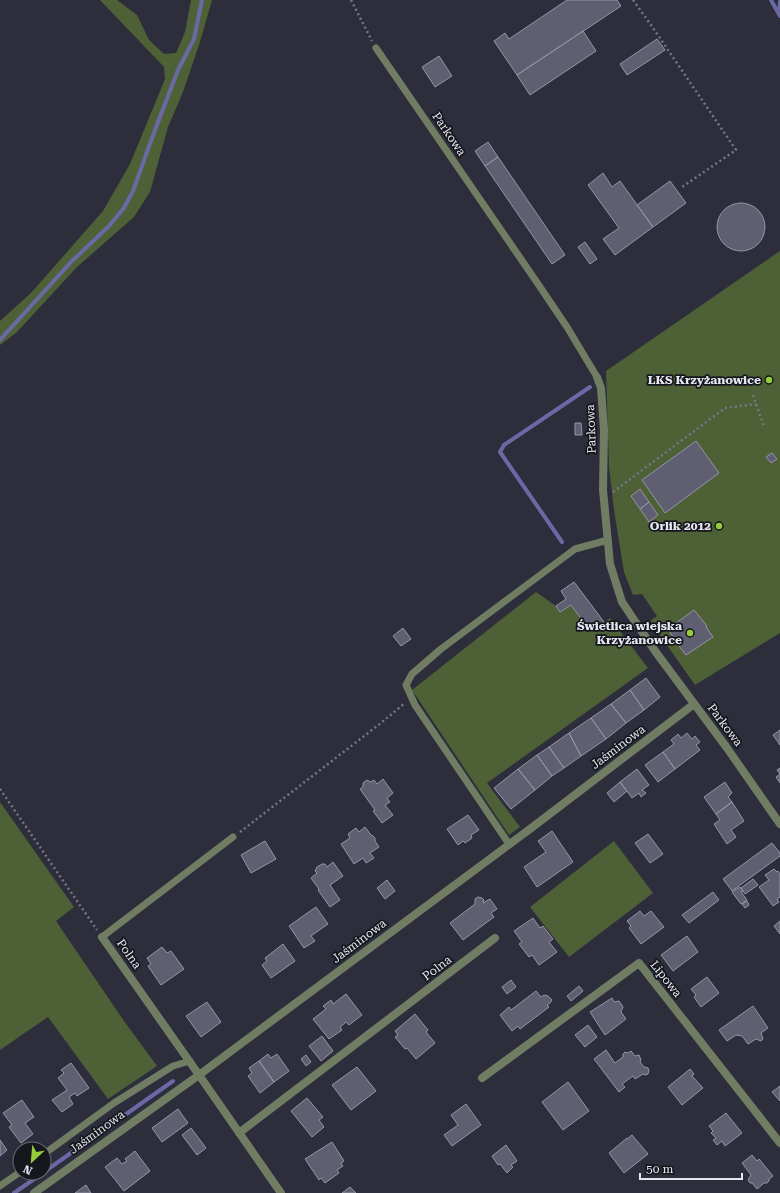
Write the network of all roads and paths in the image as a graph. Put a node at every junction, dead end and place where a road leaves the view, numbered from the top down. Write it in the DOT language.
graph roads {
  1 [pos="351,0"];
  2 [pos="633,0"];
  3 [pos="376,48"];
  4 [pos="682,187"];
  5 [pos="596,377"];
  6 [pos="753,395"];
  7 [pos="756,404"];
  8 [pos="764,426"];
  9 [pos="604,497"];
  10 [pos="608,540"];
  11 [pos="411,698"];
  12 [pos="694,704"];
  13 [pos="0,789"];
  14 [pos="780,824"];
  15 [pos="233,837"];
  16 [pos="509,844"];
  17 [pos="102,937"];
  18 [pos="495,938"];
  19 [pos="190,1061"];
  20 [pos="200,1075"];
  21 [pos="482,1078"];
  22 [pos="239,1133"];
  23 [pos="780,1143"];
  24 [pos="52,1148"];
  25 [pos="12,1178"];
  26 [pos="0,1186"];
  27 [pos="34,1193"];
  28 [pos="281,1193"];
  1 -- 3 [label="path"];
  2 -- 4 [label="path"];
  3 -- 5 [label="lane, Parkowa"];
  5 -- 9 [label="street, Parkowa"];
  6 -- 7 [label="path"];
  7 -- 8 [label="path"];
  7 -- 9 [label="path"];
  9 -- 10 [label="street, Parkowa"];
  10 -- 11 [label="lane"];
  10 -- 12 [label="street, Parkowa"];
  11 -- 15 [label="path"];
  11 -- 16 [label="lane"];
  12 -- 14 [label="street, Parkowa"];
  12 -- 16 [label="street, Jaśminowa"];
  13 -- 17 [label="path, Polna"];
  15 -- 17 [label="lane"];
  16 -- 20 [label="street, Jaśminowa"];
  17 -- 19 [label="street, Polna"];
  18 -- 22 [label="street, Polna"];
  19 -- 20 [label="street, Polna"];
  19 -- 24 [label="lane"];
  20 -- 22 [label="street, Polna"];
  20 -- 27 [label="street, Jaśminowa"];
  21 -- 23 [label="street, Lipowa"];
  22 -- 28 [label="street, Polna"];
  25 -- 26 [label="lane"];
}
